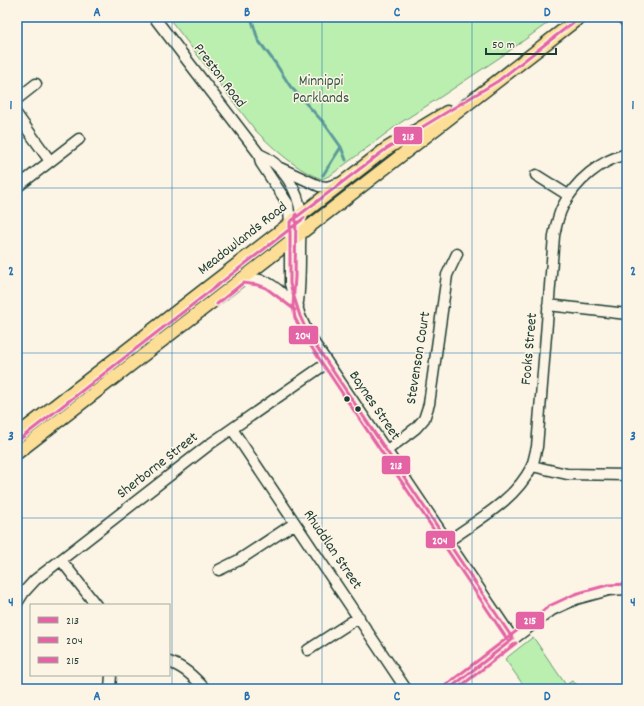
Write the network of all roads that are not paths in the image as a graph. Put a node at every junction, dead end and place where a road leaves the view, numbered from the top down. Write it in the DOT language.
graph roads {
  1 [pos="154,17"];
  2 [pos="580,17"];
  3 [pos="622,17"];
  4 [pos="627,23"];
  5 [pos="498,81"];
  6 [pos="36,84"];
  7 [pos="17,99"];
  8 [pos="17,115"];
  9 [pos="79,139"];
  10 [pos="259,154"];
  11 [pos="627,154"];
  12 [pos="50,161"];
  13 [pos="280,168"];
  14 [pos="536,175"];
  15 [pos="342,182"];
  16 [pos="17,186"];
  17 [pos="568,195"];
  18 [pos="301,214"];
  19 [pos="290,222"];
  20 [pos="300,233"];
  21 [pos="290,241"];
  22 [pos="457,254"];
  23 [pos="242,278"];
  24 [pos="548,305"];
  25 [pos="298,306"];
  26 [pos="627,314"];
  27 [pos="327,363"];
  28 [pos="232,429"];
  29 [pos="17,435"];
  30 [pos="386,451"];
  31 [pos="17,453"];
  32 [pos="532,466"];
  33 [pos="627,476"];
  34 [pos="295,523"];
  35 [pos="447,542"];
  36 [pos="61,560"];
  37 [pos="219,570"];
  38 [pos="627,589"];
  39 [pos="17,603"];
  40 [pos="95,604"];
  41 [pos="359,617"];
  42 [pos="513,639"];
  43 [pos="308,650"];
  44 [pos="170,662"];
  45 [pos="111,676"];
  46 [pos="110,689"];
  47 [pos="205,689"];
  48 [pos="406,689"];
  49 [pos="449,689"];
  1 -- 10 [label="street, Preston Road"];
  2 -- 5 [label="main road, Meadowlands Road"];
  3 -- 4 [label="street"];
  5 -- 15 [label="main road, Meadowlands Road"];
  5 -- 20 [label="main road, Meadowlands Road"];
  6 -- 7 [label="street"];
  8 -- 12 [label="street"];
  9 -- 12 [label="street"];
  10 -- 13 [label="street, Preston Road"];
  10 -- 19 [label="street, Preston Road"];
  11 -- 17 [label="street, Fooks Street"];
  12 -- 16 [label="street"];
  13 -- 15 [label="street"];
  13 -- 18 [label="street, Preston Road"];
  14 -- 17 [label="street"];
  15 -- 18 [label="main road, Meadowlands Road"];
  17 -- 24 [label="street, Fooks Street"];
  18 -- 19 [label="main road, Meadowlands Road"];
  18 -- 20 [label="street, Baynes Street"];
  19 -- 21 [label="street, Baynes Street"];
  19 -- 29 [label="main road, Meadowlands Road"];
  20 -- 21 [label="main road, Meadowlands Road"];
  20 -- 25 [label="street, Baynes Street"];
  21 -- 23 [label="main road, Meadowlands Road"];
  21 -- 25 [label="street, Baynes Street"];
  22 -- 30 [label="street, Stevenson Court"];
  23 -- 25 [label="street"];
  23 -- 31 [label="main road, Meadowlands Road"];
  24 -- 26 [label="street"];
  24 -- 32 [label="street, Fooks Street"];
  25 -- 27 [label="street, Baynes Street"];
  27 -- 28 [label="street, Sherborne Street"];
  27 -- 30 [label="street, Baynes Street"];
  28 -- 34 [label="street, Rhuddlan Street"];
  28 -- 36 [label="street, Sherborne Street"];
  30 -- 35 [label="street, Baynes Street"];
  32 -- 33 [label="street"];
  32 -- 35 [label="street, Fooks Street"];
  34 -- 37 [label="street"];
  34 -- 41 [label="street, Rhuddlan Street"];
  35 -- 42 [label="street, Baynes Street"];
  36 -- 39 [label="street, Sherborne Street"];
  36 -- 40 [label="street"];
  38 -- 42 [label="street"];
  41 -- 43 [label="street"];
  41 -- 48 [label="street, Rhuddlan Street"];
  42 -- 49 [label="street"];
  44 -- 47 [label="street"];
  45 -- 46 [label="street"];
}
